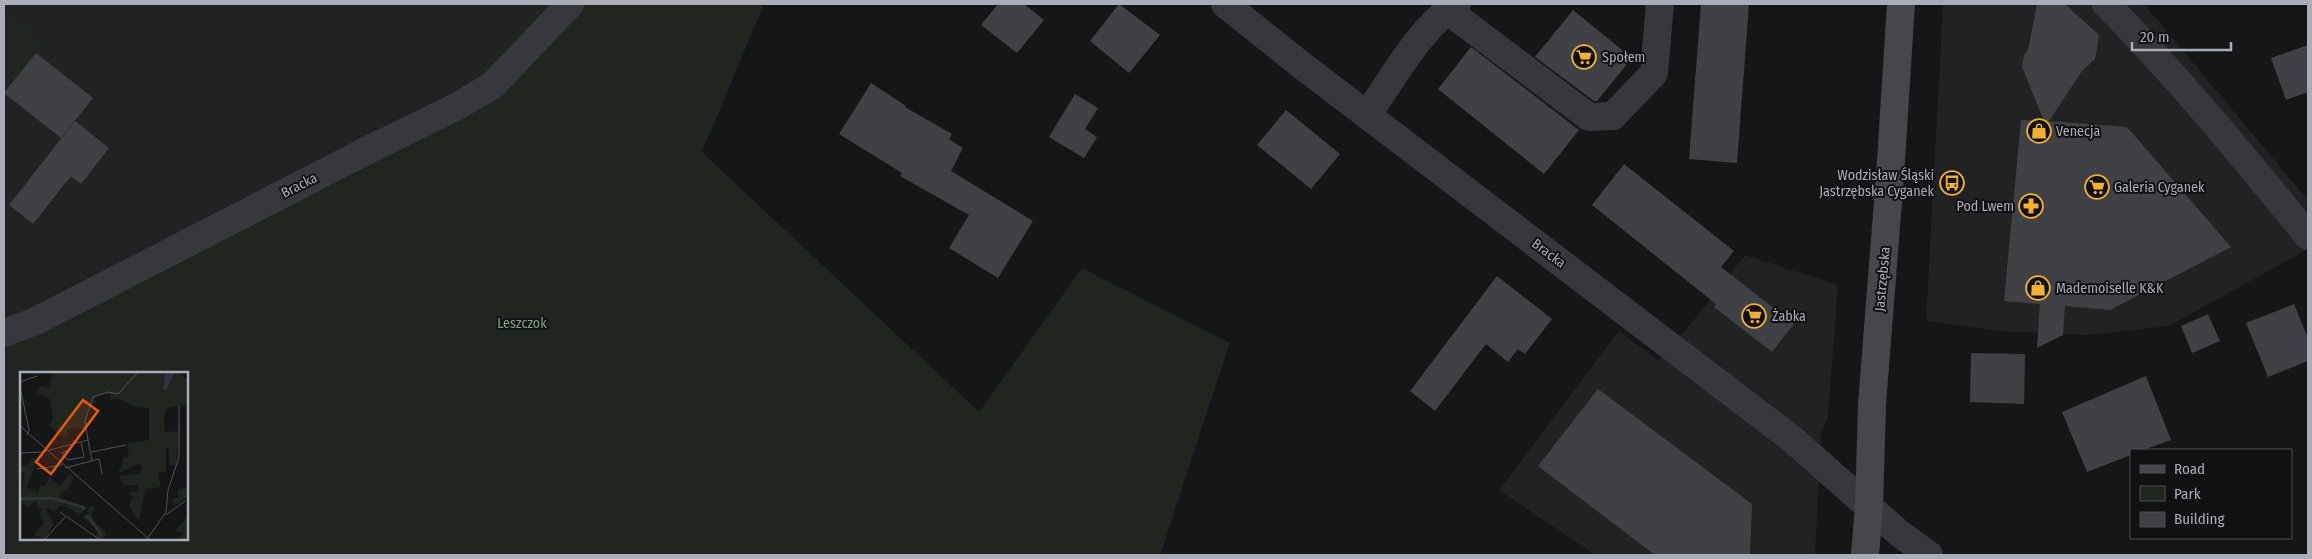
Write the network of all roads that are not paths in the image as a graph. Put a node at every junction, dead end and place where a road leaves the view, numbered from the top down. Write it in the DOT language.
graph roads {
  1 [pos="570,4"];
  2 [pos="1225,4"];
  3 [pos="1660,4"];
  4 [pos="1901,4"];
  5 [pos="2106,4"];
  6 [pos="1452,7"];
  7 [pos="1367,115"];
  8 [pos="2308,236"];
  9 [pos="4,333"];
  10 [pos="1869,508"];
  11 [pos="1865,555"];
  12 [pos="1929,555"];
  1 -- 9 [label="street, Bracka"];
  2 -- 7 [label="street, Bracka"];
  3 -- 6 [label="street"];
  4 -- 10 [label="main road, Jastrzębska"];
  5 -- 8 [label="street"];
  6 -- 7 [label="street"];
  7 -- 10 [label="street, Bracka"];
  10 -- 11 [label="main road, Jastrzębska"];
  10 -- 12 [label="street, Bracka"];
}
